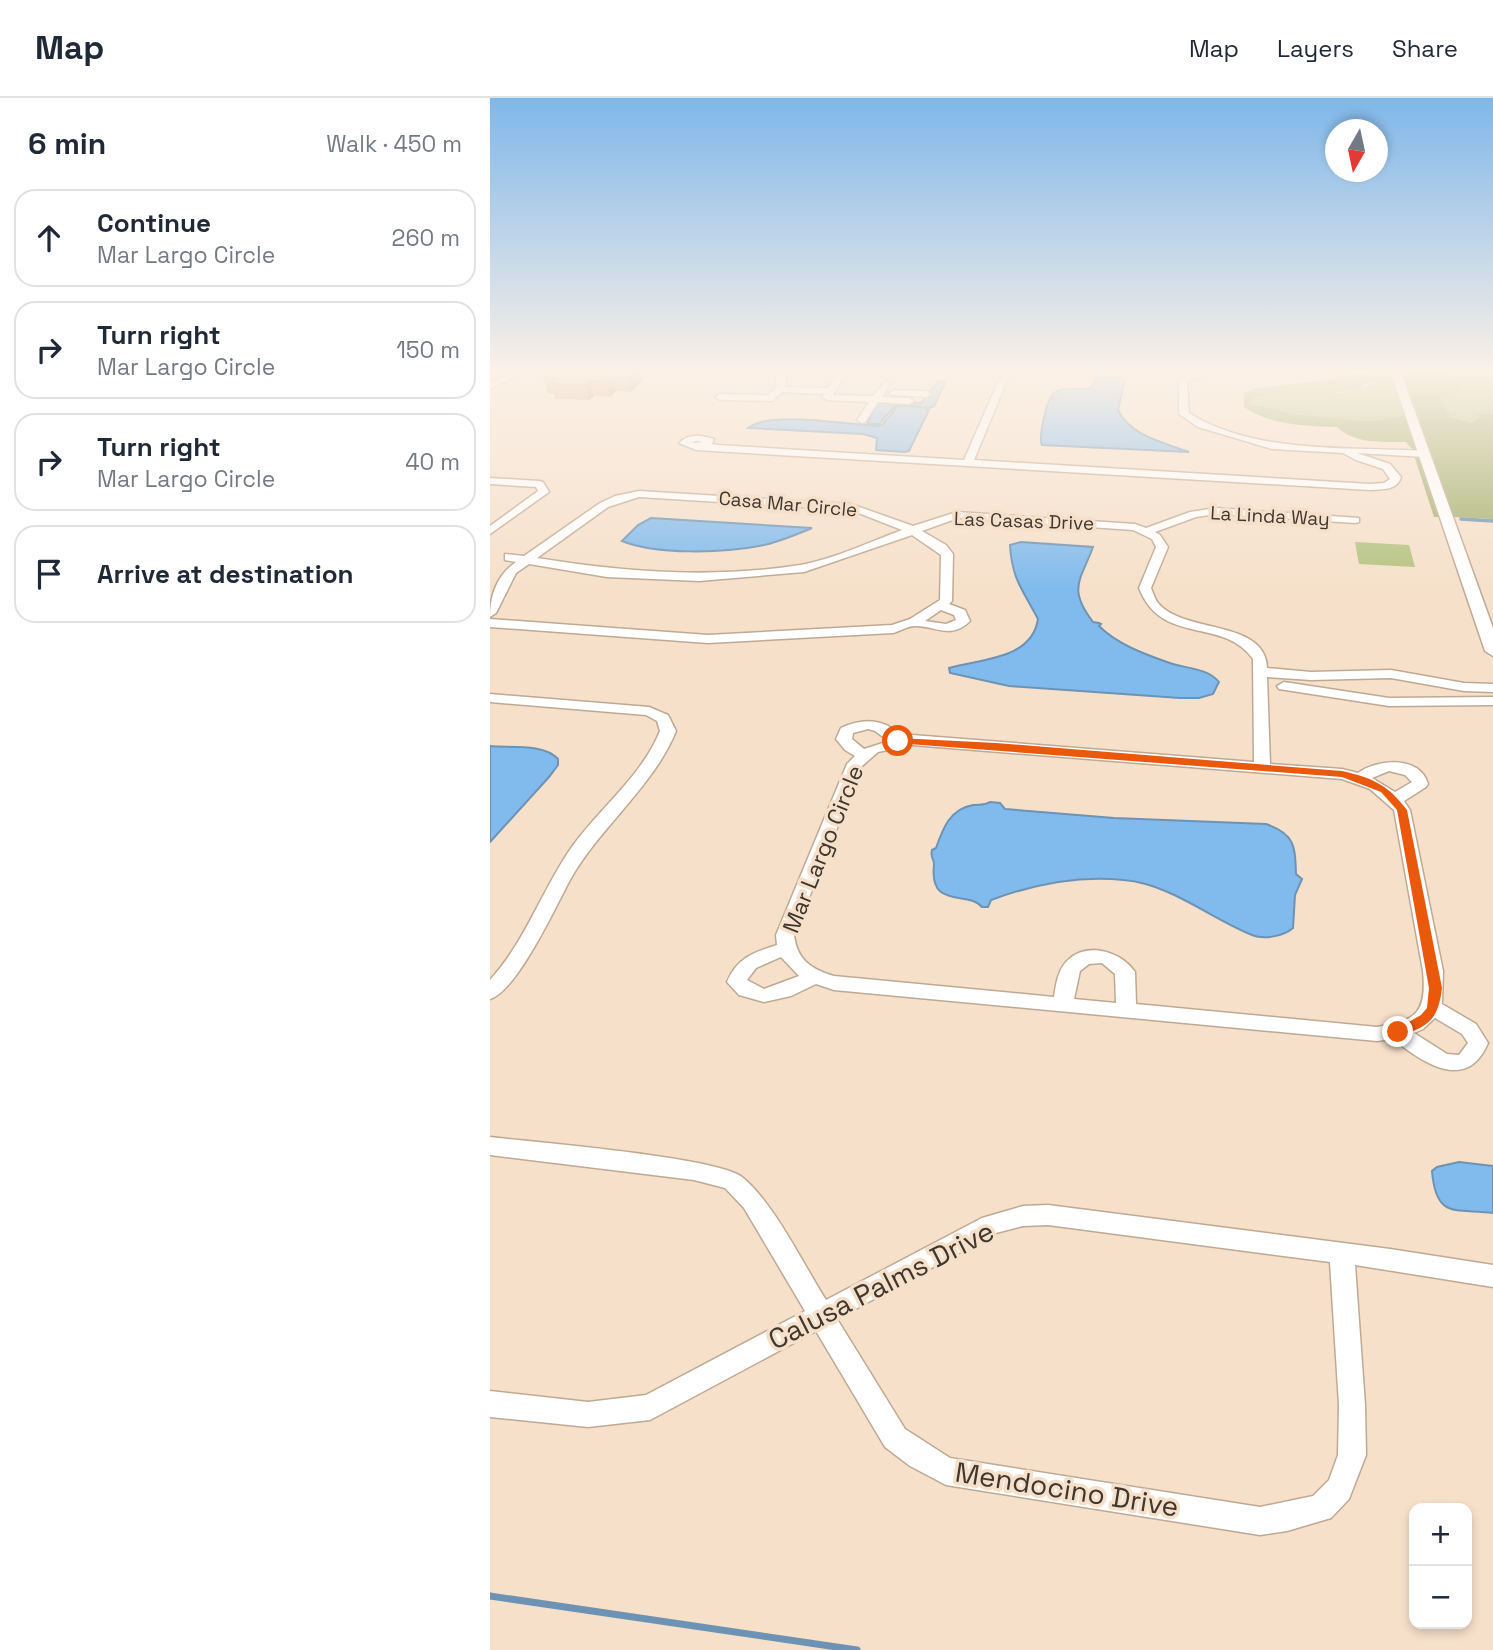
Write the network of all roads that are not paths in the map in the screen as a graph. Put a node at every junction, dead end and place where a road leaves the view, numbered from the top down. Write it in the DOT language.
graph roads {
  1 [pos="977,442"];
  2 [pos="1260,442"];
  3 [pos="1421,442"];
  4 [pos="706,445"];
  5 [pos="1347,451"];
  6 [pos="1424,452"];
  7 [pos="968,463"];
  8 [pos="490,481"];
  9 [pos="1355,520"];
  10 [pos="910,530"];
  11 [pos="490,531"];
  12 [pos="1147,531"];
  13 [pos="509,556"];
  14 [pos="527,560"];
  15 [pos="942,606"];
  16 [pos="490,613"];
  17 [pos="915,622"];
  18 [pos="490,623"];
  19 [pos="1493,651"];
  20 [pos="1260,679"];
  21 [pos="1493,688"];
  22 [pos="490,698"];
  23 [pos="1493,701"];
  24 [pos="898,741"];
  25 [pos="863,755"];
  26 [pos="1262,767"];
  27 [pos="1361,779"];
  28 [pos="1395,799"];
  29 [pos="785,948"];
  30 [pos="814,977"];
  31 [pos="490,992"];
  32 [pos="1063,1004"];
  33 [pos="1433,1008"];
  34 [pos="1126,1010"];
  35 [pos="1398,1032"];
  36 [pos="490,1146"];
  37 [pos="1342,1253"];
  38 [pos="1493,1276"];
  39 [pos="819,1316"];
  40 [pos="490,1404"];
  1 -- 7 [label="street"];
  2 -- 5 [label="street"];
  3 -- 6 [label="street"];
  4 -- 7 [label="street"];
  5 -- 6 [label="street"];
  5 -- 7 [label="street"];
  6 -- 19 [label="street"];
  8 -- 11 [label="street"];
  9 -- 12 [label="street, La Linda Way"];
  10 -- 12 [label="street, Las Casas Drive"];
  10 -- 14 [label="street, Las Casas Drive"];
  10 -- 14 [label="street, Casa Mar Circle"];
  10 -- 15 [label="street, Casa Mar Circle"];
  12 -- 20 [label="street"];
  13 -- 14 [label="street, Las Casas Drive"];
  14 -- 16 [label="street, Casa Mar Circle"];
  15 -- 17 [label="street"];
  15 -- 17 [label="street"];
  17 -- 18 [label="street"];
  20 -- 21 [label="street"];
  20 -- 23 [label="street"];
  20 -- 26 [label="street"];
  22 -- 31 [label="street"];
  24 -- 25 [label="street, Mar Largo Circle"];
  24 -- 25 [label="street"];
  24 -- 26 [label="street, Mar Largo Circle"];
  25 -- 29 [label="street, Mar Largo Circle"];
  26 -- 27 [label="street, Mar Largo Circle"];
  27 -- 28 [label="street, Mar Largo Circle"];
  27 -- 28 [label="street"];
  28 -- 33 [label="street"];
  29 -- 30 [label="street, Mar Largo Circle"];
  29 -- 30 [label="street"];
  30 -- 32 [label="street, Mar Largo Circle"];
  32 -- 34 [label="street, Mar Largo Circle"];
  32 -- 34 [label="street"];
  33 -- 35 [label="street, Mar Largo Circle"];
  33 -- 35 [label="street"];
  34 -- 35 [label="street, Mar Largo Circle"];
  36 -- 39 [label="street, Mendocino Drive"];
  37 -- 38 [label="street, Calusa Palms Drive"];
  37 -- 39 [label="street, Calusa Palms Drive"];
  37 -- 39 [label="street, Mendocino Drive"];
  39 -- 40 [label="street, Calusa Palms Drive"];
}
